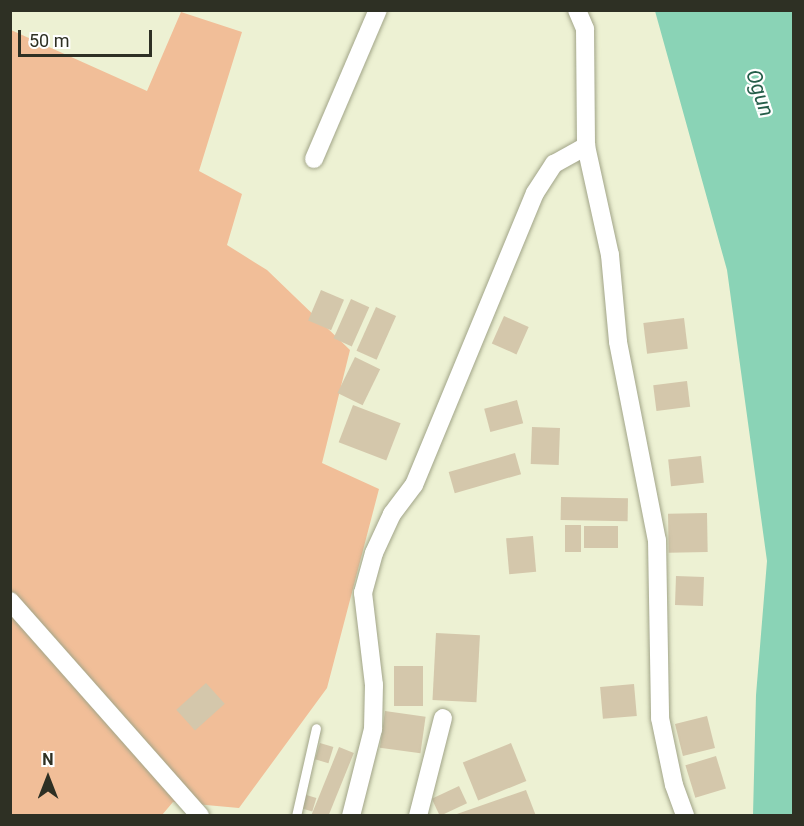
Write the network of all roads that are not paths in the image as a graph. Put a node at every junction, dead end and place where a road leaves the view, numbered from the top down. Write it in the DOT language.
graph roads {
  1 [pos="378,10"];
  2 [pos="577,10"];
  3 [pos="586,146"];
  4 [pos="314,159"];
  5 [pos="10,601"];
  6 [pos="443,718"];
  7 [pos="316,728"];
  8 [pos="200,816"];
  9 [pos="296,816"];
  10 [pos="351,816"];
  11 [pos="418,816"];
  12 [pos="685,816"];
  1 -- 4 [label="street"];
  2 -- 3 [label="street"];
  3 -- 10 [label="street"];
  3 -- 12 [label="street"];
  5 -- 8 [label="street"];
  6 -- 11 [label="street"];
  7 -- 9 [label="lane"];
}
